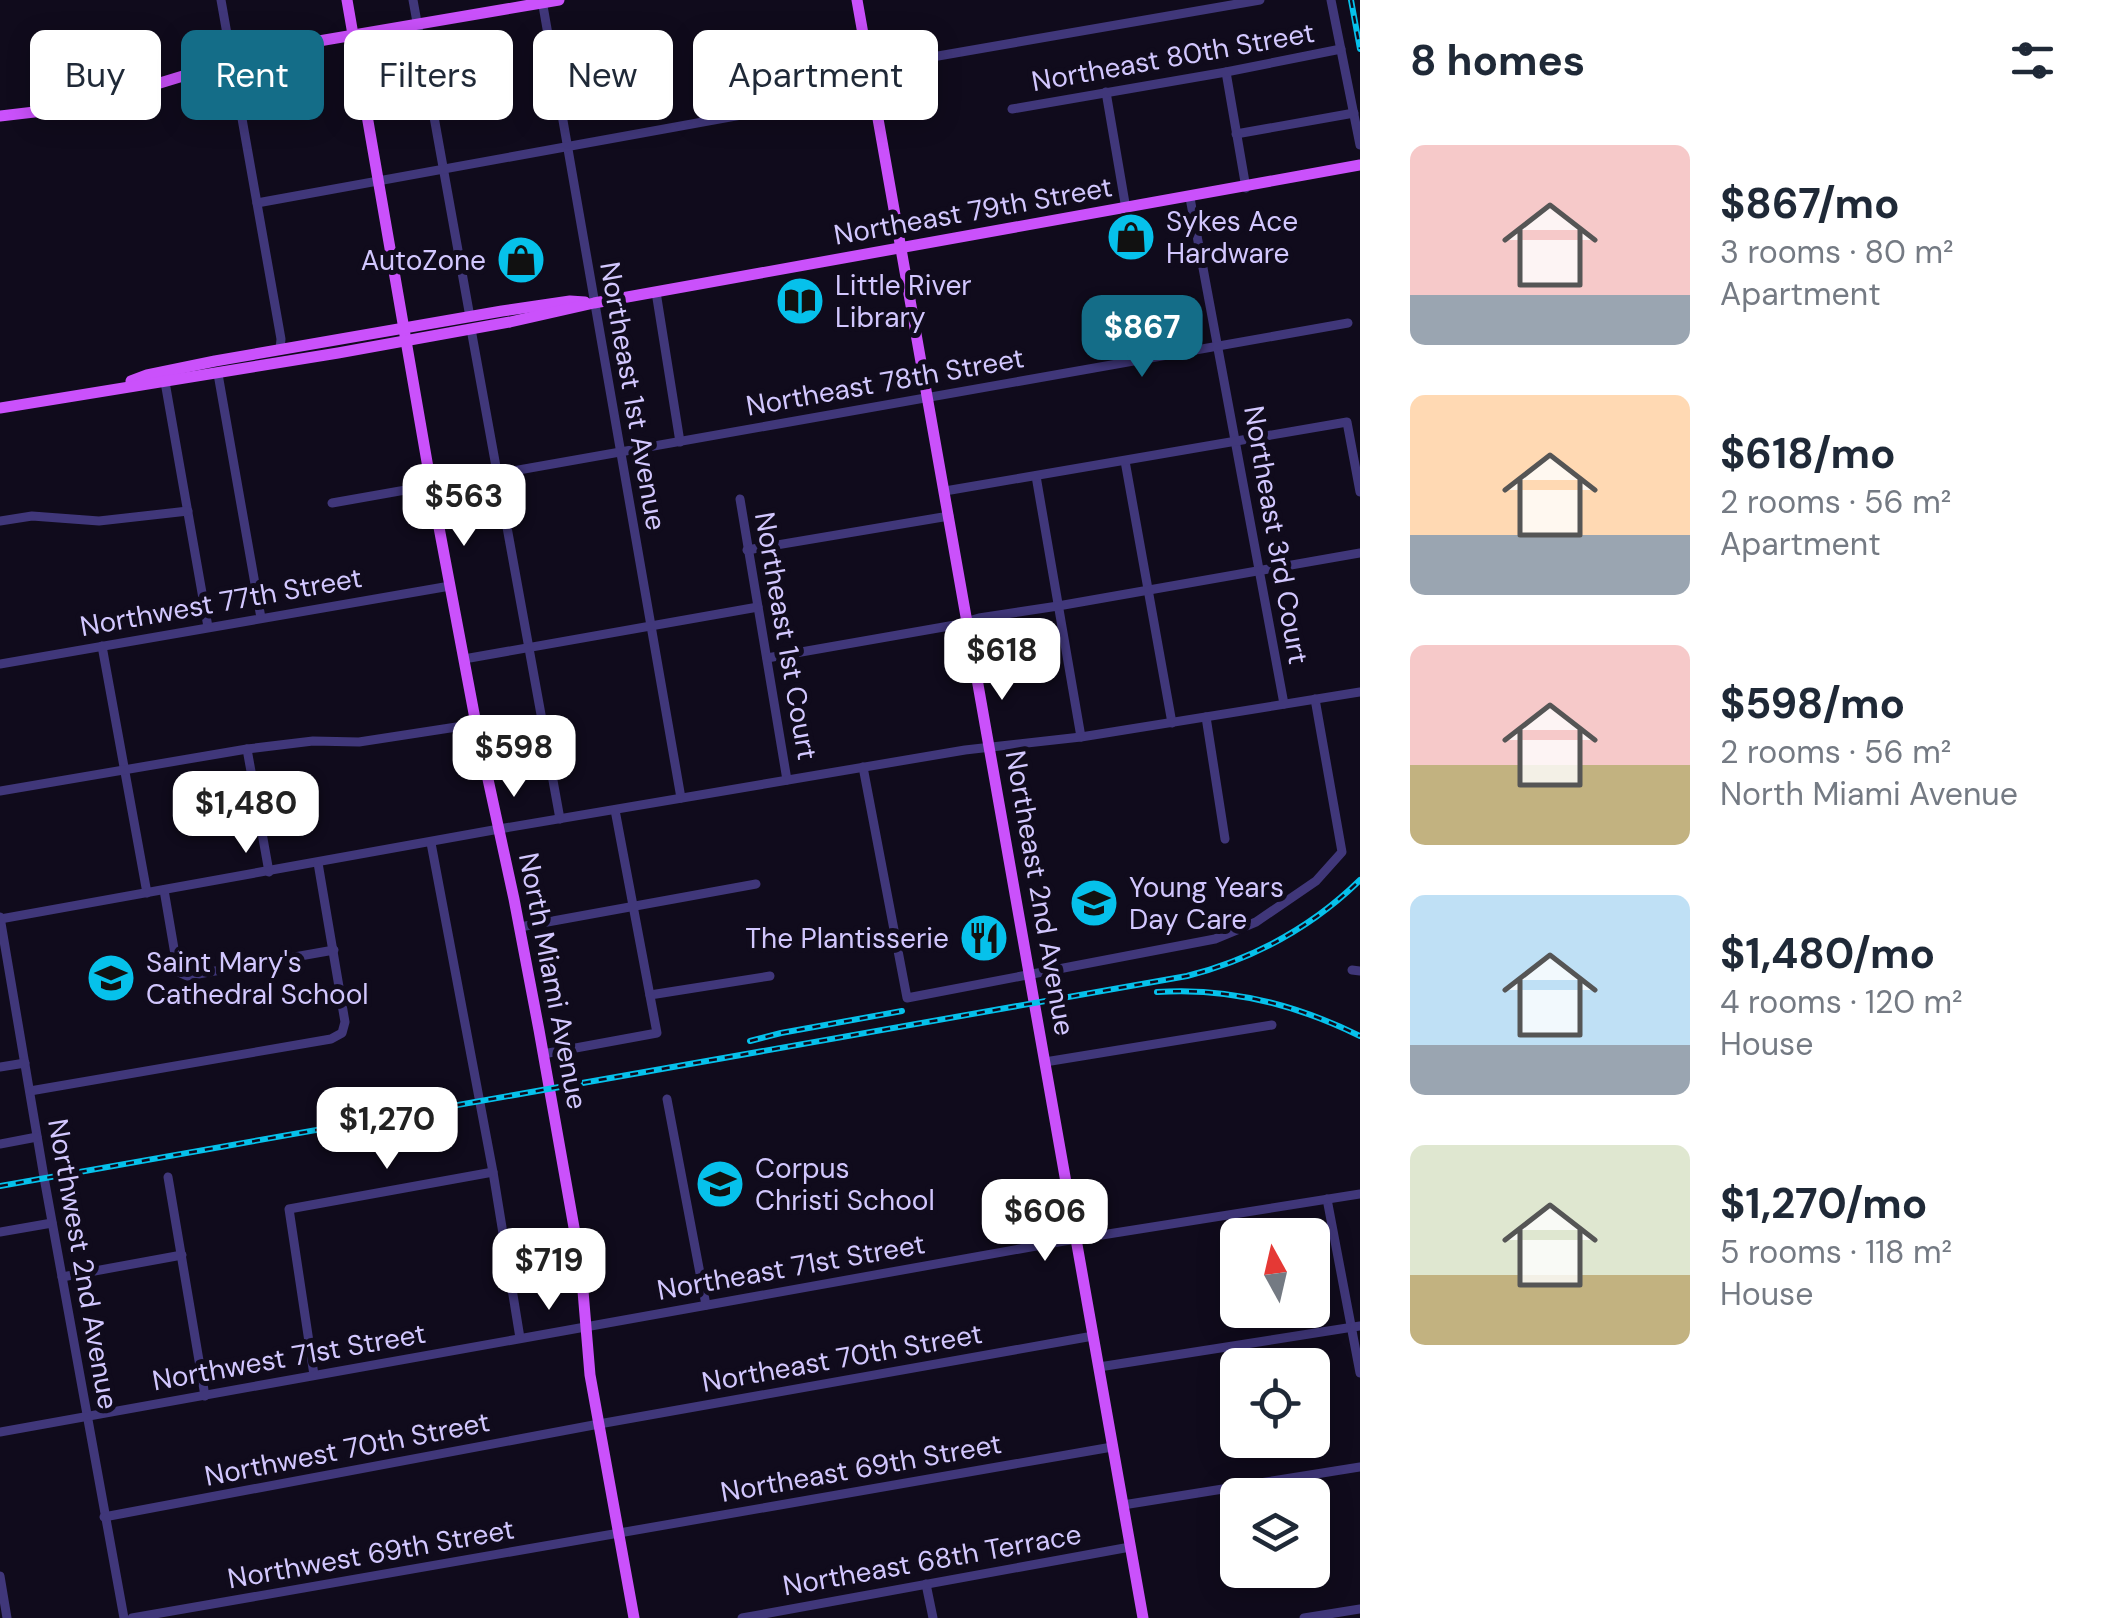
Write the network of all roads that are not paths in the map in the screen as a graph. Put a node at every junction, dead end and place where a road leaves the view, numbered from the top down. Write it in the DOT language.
graph roads {
  1 [pos="221,0"];
  2 [pos="347,0"];
  3 [pos="413,0"];
  4 [pos="558,0"];
  5 [pos="857,0"];
  6 [pos="1260,0"];
  7 [pos="1331,0"];
  8 [pos="542,2"];
  9 [pos="1244,2"];
  10 [pos="417,24"];
  11 [pos="226,30"];
  12 [pos="352,30"];
  13 [pos="382,30"];
  14 [pos="862,30"];
  15 [pos="1341,49"];
  16 [pos="938,56"];
  17 [pos="1226,72"];
  18 [pos="181,76"];
  19 [pos="1106,92"];
  20 [pos="1012,109"];
  21 [pos="1354,113"];
  22 [pos="0,116"];
  23 [pos="242,120"];
  24 [pos="367,120"];
  25 [pos="712,120"];
  26 [pos="878,120"];
  27 [pos="1236,134"];
  28 [pos="1360,145"];
  29 [pos="567,146"];
  30 [pos="1360,166"];
  31 [pos="444,170"];
  32 [pos="378,182"];
  33 [pos="1246,188"];
  34 [pos="1190,198"];
  35 [pos="256,202"];
  36 [pos="1126,209"];
  37 [pos="900,250"];
  38 [pos="656,292"];
  39 [pos="594,303"];
  40 [pos="470,323"];
  41 [pos="1348,324"];
  42 [pos="406,334"];
  43 [pos="1218,347"];
  44 [pos="280,350"];
  45 [pos="218,374"];
  46 [pos="165,382"];
  47 [pos="113,388"];
  48 [pos="928,398"];
  49 [pos="0,408"];
  50 [pos="1236,441"];
  51 [pos="680,442"];
  52 [pos="620,453"];
  53 [pos="1125,461"];
  54 [pos="496,474"];
  55 [pos="1036,476"];
  56 [pos="431,485"];
  57 [pos="945,491"];
  58 [pos="1360,492"];
  59 [pos="740,499"];
  60 [pos="332,503"];
  61 [pos="188,511"];
  62 [pos="950,516"];
  63 [pos="0,522"];
  64 [pos="747,550"];
  65 [pos="1360,553"];
  66 [pos="1260,571"];
  67 [pos="450,586"];
  68 [pos="1148,590"];
  69 [pos="1058,606"];
  70 [pos="758,607"];
  71 [pos="260,618"];
  72 [pos="967,621"];
  73 [pos="650,626"];
  74 [pos="208,627"];
  75 [pos="102,646"];
  76 [pos="528,649"];
  77 [pos="767,658"];
  78 [pos="464,659"];
  79 [pos="0,664"];
  80 [pos="1360,692"];
  81 [pos="1315,700"];
  82 [pos="1284,704"];
  83 [pos="1206,717"];
  84 [pos="1172,723"];
  85 [pos="476,724"];
  86 [pos="1081,736"];
  87 [pos="988,747"];
  88 [pos="248,749"];
  89 [pos="863,767"];
  90 [pos="124,769"];
  91 [pos="787,780"];
  92 [pos="0,791"];
  93 [pos="681,798"];
  94 [pos="616,810"];
  95 [pos="560,820"];
  96 [pos="499,830"];
  97 [pos="1225,839"];
  98 [pos="431,842"];
  99 [pos="318,864"];
  100 [pos="269,872"];
  101 [pos="756,884"];
  102 [pos="164,890"];
  103 [pos="146,893"];
  104 [pos="633,906"];
  105 [pos="0,918"];
  106 [pos="520,927"];
  107 [pos="334,950"];
  108 [pos="770,976"];
  109 [pos="1030,976"];
  110 [pos="650,995"];
  111 [pos="1272,1025"];
  112 [pos="542,1054"];
  113 [pos="1045,1062"];
  114 [pos="26,1063"];
  115 [pos="0,1067"];
  116 [pos="30,1092"];
  117 [pos="667,1099"];
  118 [pos="38,1137"];
  119 [pos="0,1144"];
  120 [pos="493,1172"];
  121 [pos="168,1177"];
  122 [pos="1360,1194"];
  123 [pos="1327,1199"];
  124 [pos="52,1223"];
  125 [pos="0,1232"];
  126 [pos="1076,1240"];
  127 [pos="182,1255"];
  128 [pos="62,1277"];
  129 [pos="706,1305"];
  130 [pos="586,1326"];
  131 [pos="1356,1326"];
  132 [pos="1094,1336"];
  133 [pos="520,1338"];
  134 [pos="1099,1368"];
  135 [pos="1360,1373"];
  136 [pos="314,1375"];
  137 [pos="206,1396"];
  138 [pos="87,1418"];
  139 [pos="599,1424"];
  140 [pos="0,1432"];
  141 [pos="1112,1446"];
  142 [pos="1360,1468"];
  143 [pos="1123,1505"];
  144 [pos="104,1518"];
  145 [pos="618,1534"];
  146 [pos="1130,1546"];
  147 [pos="0,1576"];
  148 [pos="926,1584"];
  149 [pos="1360,1609"];
  150 [pos="7,1618"];
  151 [pos="124,1618"];
  152 [pos="132,1618"];
  153 [pos="634,1618"];
  154 [pos="742,1618"];
  155 [pos="933,1618"];
  156 [pos="1143,1618"];
  157 [pos="1304,1618"];
  1 -- 11 [label="street"];
  2 -- 12 [label="main road, North Miami Avenue"];
  3 -- 10 [label="street"];
  4 -- 8 [label="main road"];
  5 -- 14 [label="main road, Northeast 2nd Avenue"];
  6 -- 9 [label="street"];
  7 -- 15 [label="street"];
  8 -- 10 [label="main road"];
  8 -- 29 [label="street, Northeast 1st Avenue"];
  9 -- 16 [label="street"];
  10 -- 13 [label="main road"];
  10 -- 31 [label="street"];
  15 -- 17 [label="street, Northeast 80th Street"];
  15 -- 21 [label="street"];
  17 -- 19 [label="street, Northeast 80th Street"];
  17 -- 27 [label="street"];
  18 -- 22 [label="main road"];
  19 -- 20 [label="street, Northeast 80th Street"];
  19 -- 36 [label="street"];
  21 -- 27 [label="street"];
  21 -- 28 [label="street"];
  23 -- 35 [label="street"];
  24 -- 32 [label="main road, North Miami Avenue"];
  25 -- 29 [label="street"];
  26 -- 37 [label="main road, Northeast 2nd Avenue"];
  27 -- 33 [label="street"];
  29 -- 31 [label="street"];
  29 -- 39 [label="street, Northeast 1st Avenue"];
  30 -- 33 [label="main road, Northeast 79th Street"];
  31 -- 32 [label="street"];
  31 -- 40 [label="street"];
  32 -- 35 [label="street"];
  32 -- 42 [label="main road, North Miami Avenue"];
  33 -- 34 [label="main road, Northeast 79th Street"];
  34 -- 36 [label="main road, Northeast 79th Street"];
  34 -- 43 [label="street, Northeast 3rd Court"];
  35 -- 44 [label="street"];
  36 -- 37 [label="main road, Northeast 79th Street"];
  37 -- 38 [label="main road, Northeast 79th Street"];
  37 -- 48 [label="main road, Northeast 2nd Avenue"];
  38 -- 39 [label="main road, Northeast 79th Street"];
  38 -- 51 [label="street"];
  39 -- 40 [label="main road, Northeast 79th Street"];
  39 -- 52 [label="street, Northeast 1st Avenue"];
  40 -- 42 [label="main road, Northeast 79th Street"];
  40 -- 54 [label="street"];
  41 -- 43 [label="street, Northeast 78th Street"];
  42 -- 44 [label="main road"];
  42 -- 45 [label="main road"];
  42 -- 56 [label="main road, North Miami Avenue"];
  43 -- 48 [label="street, Northeast 78th Street"];
  43 -- 50 [label="street, Northeast 3rd Court"];
  44 -- 45 [label="main road"];
  44 -- 47 [label="main road"];
  45 -- 46 [label="main road"];
  45 -- 71 [label="street"];
  46 -- 47 [label="main road"];
  46 -- 61 [label="street"];
  47 -- 49 [label="main road"];
  48 -- 51 [label="street, Northeast 78th Street"];
  48 -- 57 [label="main road, Northeast 2nd Avenue"];
  50 -- 53 [label="street"];
  50 -- 58 [label="street"];
  50 -- 66 [label="street, Northeast 3rd Court"];
  51 -- 52 [label="street, Northeast 78th Street"];
  52 -- 54 [label="street, Northeast 78th Street"];
  52 -- 73 [label="street, Northeast 1st Avenue"];
  53 -- 55 [label="street"];
  53 -- 68 [label="street"];
  54 -- 56 [label="street, Northeast 78th Street"];
  54 -- 76 [label="street"];
  55 -- 57 [label="street"];
  55 -- 69 [label="street"];
  56 -- 60 [label="street, Northeast 78th Street"];
  56 -- 67 [label="main road, North Miami Avenue"];
  57 -- 62 [label="main road, Northeast 2nd Avenue"];
  59 -- 64 [label="street, Northeast 1st Court"];
  61 -- 63 [label="street"];
  61 -- 74 [label="street"];
  62 -- 64 [label="street"];
  62 -- 72 [label="main road, Northeast 2nd Avenue"];
  64 -- 70 [label="street, Northeast 1st Court"];
  65 -- 66 [label="street"];
  66 -- 68 [label="street"];
  66 -- 82 [label="street, Northeast 3rd Court"];
  67 -- 71 [label="street, Northwest 77th Street"];
  67 -- 78 [label="main road, North Miami Avenue"];
  68 -- 69 [label="street"];
  68 -- 84 [label="street"];
  69 -- 72 [label="street"];
  69 -- 86 [label="street"];
  70 -- 73 [label="street"];
  70 -- 77 [label="street, Northeast 1st Court"];
  71 -- 74 [label="street, Northwest 77th Street"];
  72 -- 77 [label="street"];
  72 -- 87 [label="main road, Northeast 2nd Avenue"];
  73 -- 76 [label="street"];
  73 -- 93 [label="street, Northeast 1st Avenue"];
  74 -- 75 [label="street, Northwest 77th Street"];
  75 -- 79 [label="street, Northwest 77th Street"];
  75 -- 90 [label="street"];
  76 -- 78 [label="street"];
  76 -- 95 [label="street"];
  77 -- 91 [label="street, Northeast 1st Court"];
  78 -- 85 [label="main road, North Miami Avenue"];
  80 -- 81 [label="street"];
  81 -- 82 [label="street"];
  81 -- 109 [label="street, Northeast 3rd Court"];
  82 -- 83 [label="street"];
  83 -- 84 [label="street"];
  83 -- 97 [label="street"];
  84 -- 86 [label="street"];
  85 -- 88 [label="street"];
  85 -- 96 [label="main road, North Miami Avenue"];
  86 -- 87 [label="street"];
  87 -- 89 [label="street"];
  87 -- 109 [label="main road, Northeast 2nd Avenue"];
  88 -- 90 [label="street"];
  88 -- 100 [label="street"];
  89 -- 91 [label="street"];
  89 -- 109 [label="street"];
  90 -- 92 [label="street"];
  90 -- 103 [label="street"];
  91 -- 93 [label="street"];
  93 -- 94 [label="street"];
  94 -- 95 [label="street"];
  94 -- 104 [label="street"];
  95 -- 96 [label="street"];
  96 -- 98 [label="street"];
  96 -- 106 [label="main road, North Miami Avenue"];
  98 -- 99 [label="street"];
  98 -- 120 [label="street"];
  99 -- 100 [label="street"];
  99 -- 107 [label="street"];
  100 -- 102 [label="street"];
  101 -- 104 [label="street"];
  102 -- 103 [label="street"];
  102 -- 107 [label="street"];
  103 -- 105 [label="street"];
  104 -- 106 [label="street"];
  104 -- 110 [label="street"];
  105 -- 114 [label="street, Northwest 2nd Avenue"];
  106 -- 112 [label="main road, North Miami Avenue"];
  107 -- 116 [label="street"];
  108 -- 110 [label="street"];
  109 -- 113 [label="main road, Northeast 2nd Avenue"];
  110 -- 112 [label="street"];
  111 -- 113 [label="street"];
  112 -- 130 [label="main road, North Miami Avenue"];
  113 -- 126 [label="main road, Northeast 2nd Avenue"];
  114 -- 115 [label="street"];
  114 -- 116 [label="street, Northwest 2nd Avenue"];
  116 -- 118 [label="street, Northwest 2nd Avenue"];
  117 -- 129 [label="street"];
  118 -- 119 [label="street"];
  118 -- 124 [label="street, Northwest 2nd Avenue"];
  120 -- 133 [label="street"];
  120 -- 136 [label="street"];
  121 -- 127 [label="street"];
  122 -- 123 [label="street, Northeast 71st Street"];
  123 -- 126 [label="street, Northeast 71st Street"];
  123 -- 131 [label="street"];
  124 -- 125 [label="street"];
  124 -- 128 [label="street, Northwest 2nd Avenue"];
  126 -- 129 [label="street, Northeast 71st Street"];
  126 -- 132 [label="main road, Northeast 2nd Avenue"];
  127 -- 128 [label="street"];
  127 -- 137 [label="street"];
  128 -- 138 [label="street, Northwest 2nd Avenue"];
  129 -- 130 [label="street, Northeast 71st Street"];
  130 -- 133 [label="street, Northwest 71st Street"];
  130 -- 139 [label="main road, North Miami Avenue"];
  131 -- 134 [label="street"];
  131 -- 135 [label="street"];
  132 -- 134 [label="main road, Northeast 2nd Avenue"];
  132 -- 139 [label="street, Northeast 70th Street"];
  133 -- 136 [label="street, Northwest 71st Street"];
  134 -- 141 [label="main road, Northeast 2nd Avenue"];
  136 -- 137 [label="street, Northwest 71st Street"];
  137 -- 138 [label="street, Northwest 71st Street"];
  138 -- 140 [label="street, Northwest 71st Street"];
  138 -- 144 [label="street, Northwest 2nd Avenue"];
  139 -- 144 [label="street, Northwest 70th Street"];
  139 -- 145 [label="main road, North Miami Avenue"];
  141 -- 143 [label="main road, Northeast 2nd Avenue"];
  141 -- 145 [label="street, Northeast 69th Street"];
  142 -- 143 [label="street"];
  143 -- 146 [label="main road, Northeast 2nd Avenue"];
  144 -- 151 [label="street, Northwest 2nd Avenue"];
  145 -- 152 [label="street, Northwest 69th Street"];
  145 -- 153 [label="main road, North Miami Avenue"];
  146 -- 148 [label="street, Northeast 68th Terrace"];
  146 -- 156 [label="main road, Northeast 2nd Avenue"];
  147 -- 150 [label="street"];
  148 -- 154 [label="street, Northeast 68th Terrace"];
  148 -- 155 [label="street"];
  149 -- 157 [label="street"];
}
